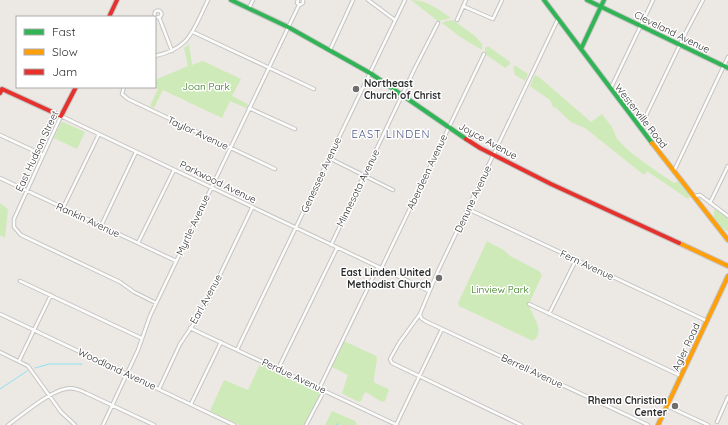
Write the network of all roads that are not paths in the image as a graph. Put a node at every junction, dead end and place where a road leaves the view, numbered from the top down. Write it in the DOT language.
graph roads {
  1 [pos="117,0"];
  2 [pos="208,0"];
  3 [pos="231,0"];
  4 [pos="254,0"];
  5 [pos="298,0"];
  6 [pos="302,0"];
  7 [pos="353,0"];
  8 [pos="368,0"];
  9 [pos="405,0"];
  10 [pos="466,0"];
  11 [pos="502,0"];
  12 [pos="544,0"];
  13 [pos="587,0"];
  14 [pos="604,0"];
  15 [pos="653,0"];
  16 [pos="704,0"];
  17 [pos="299,5"];
  18 [pos="463,6"];
  19 [pos="601,6"];
  20 [pos="249,9"];
  21 [pos="109,16"];
  22 [pos="160,17"];
  23 [pos="558,19"];
  24 [pos="395,20"];
  25 [pos="457,20"];
  26 [pos="438,23"];
  27 [pos="640,26"];
  28 [pos="288,27"];
  29 [pos="193,32"];
  30 [pos="680,44"];
  31 [pos="581,49"];
  32 [pos="330,50"];
  33 [pos="172,51"];
  34 [pos="484,54"];
  35 [pos="156,56"];
  36 [pos="728,57"];
  37 [pos="268,67"];
  38 [pos="726,67"];
  39 [pos="370,73"];
  40 [pos="75,88"];
  41 [pos="124,88"];
  42 [pos="314,88"];
  43 [pos="610,89"];
  44 [pos="1,90"];
  45 [pos="402,96"];
  46 [pos="249,108"];
  47 [pos="61,116"];
  48 [pos="448,128"];
  49 [pos="640,128"];
  50 [pos="295,129"];
  51 [pos="98,134"];
  52 [pos="0,135"];
  53 [pos="230,148"];
  54 [pos="136,152"];
  55 [pos="43,155"];
  56 [pos="494,155"];
  57 [pos="329,158"];
  58 [pos="728,166"];
  59 [pos="275,169"];
  60 [pos="174,170"];
  61 [pos="674,171"];
  62 [pos="364,176"];
  63 [pos="0,178"];
  64 [pos="211,188"];
  65 [pos="393,190"];
  66 [pos="27,191"];
  67 [pos="694,196"];
  68 [pos="710,203"];
  69 [pos="63,208"];
  70 [pos="252,208"];
  71 [pos="468,209"];
  72 [pos="728,216"];
  73 [pos="101,226"];
  74 [pos="296,228"];
  75 [pos="728,240"];
  76 [pos="138,244"];
  77 [pos="331,245"];
  78 [pos="337,248"];
  79 [pos="576,260"];
  80 [pos="176,261"];
  81 [pos="728,266"];
  82 [pos="378,267"];
  83 [pos="381,269"];
  84 [pos="728,276"];
  85 [pos="20,281"];
  86 [pos="429,291"];
  87 [pos="50,295"];
  88 [pos="156,303"];
  89 [pos="529,304"];
  90 [pos="0,314"];
  91 [pos="420,314"];
  92 [pos="550,314"];
  93 [pos="707,321"];
  94 [pos="190,328"];
  95 [pos="442,329"];
  96 [pos="34,330"];
  97 [pos="141,338"];
  98 [pos="221,342"];
  99 [pos="237,350"];
  100 [pos="0,352"];
  101 [pos="19,361"];
  102 [pos="278,369"];
  103 [pos="127,374"];
  104 [pos="420,376"];
  105 [pos="681,376"];
  106 [pos="159,389"];
  107 [pos="319,389"];
  108 [pos="324,391"];
  109 [pos="49,396"];
  110 [pos="728,397"];
  111 [pos="191,404"];
  112 [pos="112,405"];
  113 [pos="667,406"];
  114 [pos="716,422"];
  115 [pos="8,425"];
  116 [pos="75,425"];
  117 [pos="102,425"];
  118 [pos="154,425"];
  119 [pos="234,425"];
  120 [pos="306,425"];
  121 [pos="396,425"];
  122 [pos="522,425"];
  123 [pos="648,425"];
  124 [pos="658,425"];
  125 [pos="708,425"];
  1 -- 21 [label="main road"];
  2 -- 29 [label="street"];
  3 -- 20 [label="main road, Joyce Avenue"];
  4 -- 20 [label="street"];
  5 -- 17 [label="street"];
  6 -- 17 [label="street, Myrtle Avenue"];
  7 -- 32 [label="street"];
  8 -- 24 [label="street"];
  9 -- 24 [label="street, Genessee Avenue"];
  10 -- 18 [label="street"];
  11 -- 18 [label="street"];
  12 -- 23 [label="main road, Westerville Road"];
  13 -- 19 [label="main road, Cleveland Avenue"];
  14 -- 19 [label="main road"];
  15 -- 27 [label="street"];
  16 -- 30 [label="street"];
  17 -- 28 [label="street, Myrtle Avenue"];
  18 -- 25 [label="street"];
  19 -- 27 [label="main road, Cleveland Avenue"];
  19 -- 31 [label="main road"];
  20 -- 28 [label="main road, Joyce Avenue"];
  22 -- 33 [label="street"];
  23 -- 31 [label="main road, Westerville Road"];
  23 -- 56 [label="street, Denune Avenue"];
  24 -- 39 [label="street, Genessee Avenue"];
  26 -- 45 [label="street, Minnesota Avenue"];
  27 -- 30 [label="main road, Cleveland Avenue"];
  27 -- 43 [label="street"];
  28 -- 32 [label="main road, Joyce Avenue"];
  28 -- 37 [label="street, Myrtle Avenue"];
  29 -- 33 [label="street"];
  29 -- 37 [label="street"];
  30 -- 38 [label="main road, Cleveland Avenue"];
  30 -- 49 [label="street"];
  31 -- 43 [label="main road, Westerville Road"];
  32 -- 39 [label="main road, Joyce Avenue"];
  33 -- 35 [label="street"];
  34 -- 48 [label="street, Aberdeen Avenue"];
  36 -- 38 [label="street"];
  37 -- 42 [label="street"];
  37 -- 46 [label="street, Myrtle Avenue"];
  38 -- 61 [label="street"];
  39 -- 45 [label="main road, Joyce Avenue"];
  39 -- 57 [label="street, Genessee Avenue"];
  40 -- 47 [label="main road, East Hudson Street"];
  41 -- 53 [label="street, Taylor Avenue"];
  43 -- 49 [label="main road, Westerville Road"];
  44 -- 47 [label="main road, Parkwood Avenue"];
  45 -- 48 [label="main road, Joyce Avenue"];
  45 -- 62 [label="street, Minnesota Avenue"];
  46 -- 50 [label="street"];
  46 -- 53 [label="street, Myrtle Avenue"];
  47 -- 51 [label="street, Parkwood Avenue"];
  47 -- 55 [label="street, East Hudson Street"];
  48 -- 56 [label="main road, Joyce Avenue"];
  48 -- 83 [label="street, Aberdeen Avenue"];
  49 -- 61 [label="main road, Westerville Road"];
  51 -- 54 [label="street, Parkwood Avenue"];
  51 -- 69 [label="street"];
  52 -- 55 [label="street"];
  53 -- 59 [label="street, Taylor Avenue"];
  53 -- 64 [label="street, Myrtle Avenue"];
  54 -- 60 [label="street, Parkwood Avenue"];
  54 -- 73 [label="street"];
  55 -- 66 [label="street, East Hudson Street"];
  56 -- 71 [label="street, Denune Avenue"];
  56 -- 81 [label="main road, Joyce Avenue"];
  57 -- 62 [label="street"];
  57 -- 74 [label="street, Genessee Avenue"];
  58 -- 68 [label="street"];
  60 -- 64 [label="street, Parkwood Avenue"];
  60 -- 76 [label="street"];
  61 -- 67 [label="main road, Westerville Road"];
  62 -- 65 [label="street"];
  62 -- 77 [label="street, Minnesota Avenue"];
  63 -- 66 [label="street, Rankin Avenue"];
  64 -- 70 [label="street, Parkwood Avenue"];
  64 -- 80 [label="street, Myrtle Avenue"];
  66 -- 69 [label="street, Rankin Avenue"];
  66 -- 88 [label="street, East Hudson Street"];
  67 -- 68 [label="street"];
  67 -- 75 [label="main road, Westerville Road"];
  68 -- 72 [label="street"];
  69 -- 73 [label="street, Rankin Avenue"];
  70 -- 74 [label="street, Parkwood Avenue"];
  70 -- 94 [label="street, Earl Avenue"];
  71 -- 79 [label="street, Fern Avenue"];
  71 -- 86 [label="street, Denune Avenue"];
  73 -- 76 [label="street, Rankin Avenue"];
  74 -- 77 [label="street, Parkwood Avenue"];
  74 -- 99 [label="street, Genessee Avenue"];
  76 -- 80 [label="street, Rankin Avenue"];
  77 -- 78 [label="street, Parkwood Avenue"];
  78 -- 82 [label="street, Parkwood Avenue"];
  78 -- 102 [label="street"];
  79 -- 92 [label="street"];
  79 -- 93 [label="street, Fern Avenue"];
  80 -- 88 [label="street, Myrtle Avenue"];
  82 -- 83 [label="street, Parkwood Avenue"];
  82 -- 107 [label="street"];
  83 -- 86 [label="street, Parkwood Avenue"];
  84 -- 93 [label="main road, Agler Road"];
  85 -- 87 [label="street"];
  86 -- 91 [label="street, Denune Avenue"];
  87 -- 96 [label="street"];
  87 -- 97 [label="street"];
  88 -- 97 [label="street, Myrtle Avenue"];
  89 -- 92 [label="street"];
  90 -- 96 [label="street, Woodland Avenue"];
  91 -- 95 [label="street, Berrell Avenue"];
  91 -- 104 [label="street, Denune Avenue"];
  92 -- 105 [label="street"];
  93 -- 105 [label="main road, Agler Road"];
  94 -- 98 [label="street, Perdue Avenue"];
  94 -- 106 [label="street, Earl Avenue"];
  95 -- 104 [label="street"];
  95 -- 123 [label="street, Berrell Avenue"];
  96 -- 101 [label="street"];
  96 -- 103 [label="street, Woodland Avenue"];
  97 -- 103 [label="street, Myrtle Avenue"];
  98 -- 99 [label="street, Perdue Avenue"];
  98 -- 111 [label="street"];
  99 -- 102 [label="street, Perdue Avenue"];
  100 -- 101 [label="street"];
  101 -- 109 [label="street"];
  102 -- 107 [label="street, Perdue Avenue"];
  103 -- 106 [label="street, Woodland Avenue"];
  103 -- 112 [label="street, Myrtle Avenue"];
  104 -- 121 [label="street"];
  104 -- 122 [label="street"];
  105 -- 113 [label="main road, Agler Road"];
  106 -- 111 [label="street, Woodland Avenue"];
  107 -- 108 [label="street, Perdue Avenue"];
  108 -- 120 [label="street"];
  108 -- 121 [label="street, Perdue Avenue"];
  109 -- 112 [label="street"];
  109 -- 115 [label="street"];
  109 -- 116 [label="street"];
  110 -- 114 [label="street"];
  111 -- 119 [label="street, Woodland Avenue"];
  112 -- 117 [label="street, Myrtle Avenue"];
  112 -- 118 [label="street"];
  113 -- 124 [label="main road, Agler Road"];
  113 -- 125 [label="street"];
}
